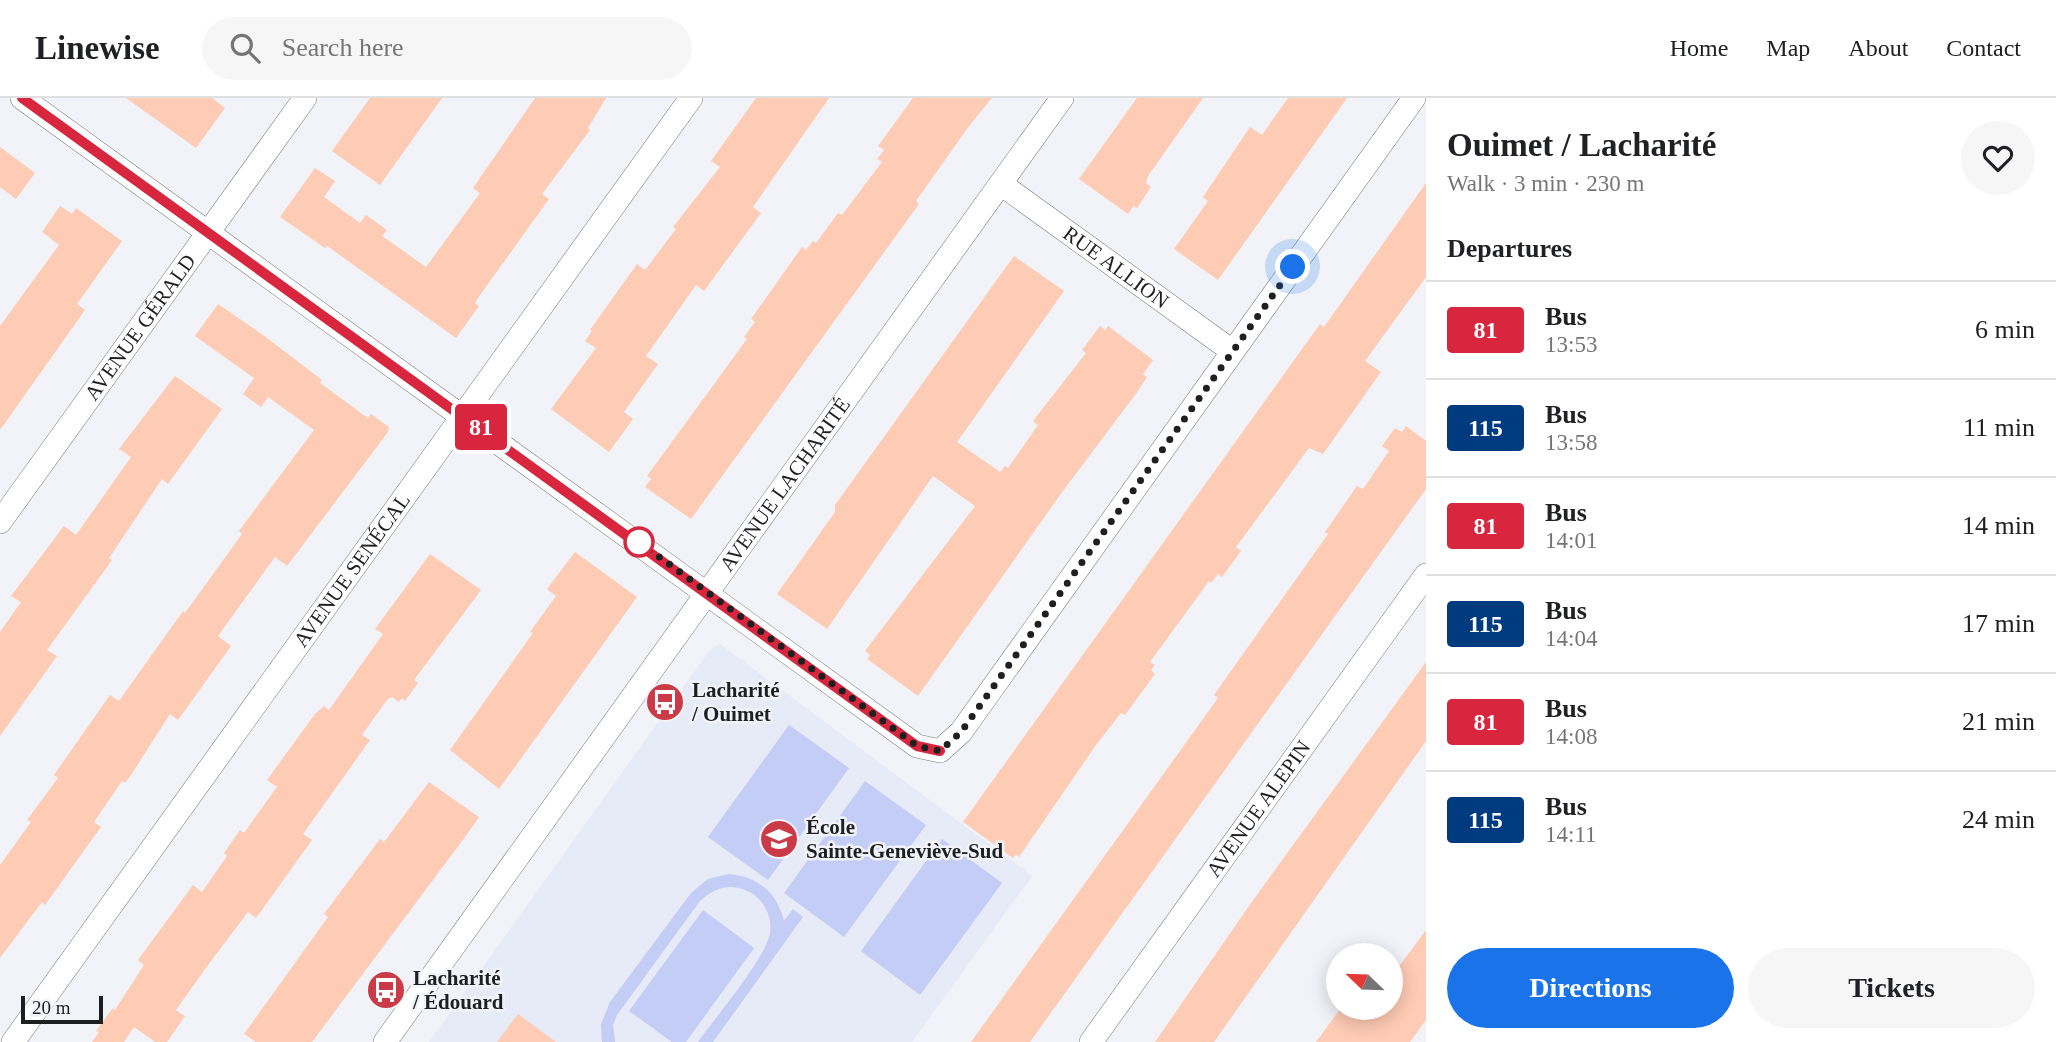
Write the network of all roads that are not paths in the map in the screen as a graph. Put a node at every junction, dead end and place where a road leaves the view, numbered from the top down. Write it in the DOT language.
graph roads {
  1 [pos="22,98"];
  2 [pos="305,98"];
  3 [pos="691,98"];
  4 [pos="1062,98"];
  5 [pos="1414,98"];
  6 [pos="1000,184"];
  7 [pos="209,232"];
  8 [pos="1232,351"];
  9 [pos="464,415"];
  10 [pos="0,522"];
  11 [pos="1426,575"];
  12 [pos="707,592"];
  13 [pos="13,1042"];
  14 [pos="385,1042"];
  15 [pos="1091,1042"];
  1 -- 7 [label="street"];
  2 -- 7 [label="street, AVENUE GÉRALD"];
  3 -- 9 [label="street, AVENUE SENÉCAL"];
  4 -- 6 [label="street, AVENUE LACHARITÉ"];
  5 -- 8 [label="street"];
  6 -- 8 [label="street, RUE ALLION"];
  6 -- 12 [label="street, AVENUE LACHARITÉ"];
  7 -- 9 [label="street"];
  7 -- 10 [label="street, AVENUE GÉRALD"];
  8 -- 12 [label="street"];
  9 -- 12 [label="street"];
  9 -- 13 [label="street, AVENUE SENÉCAL"];
  11 -- 15 [label="street, AVENUE ALEPIN"];
  12 -- 14 [label="street, AVENUE LACHARITÉ"];
}
